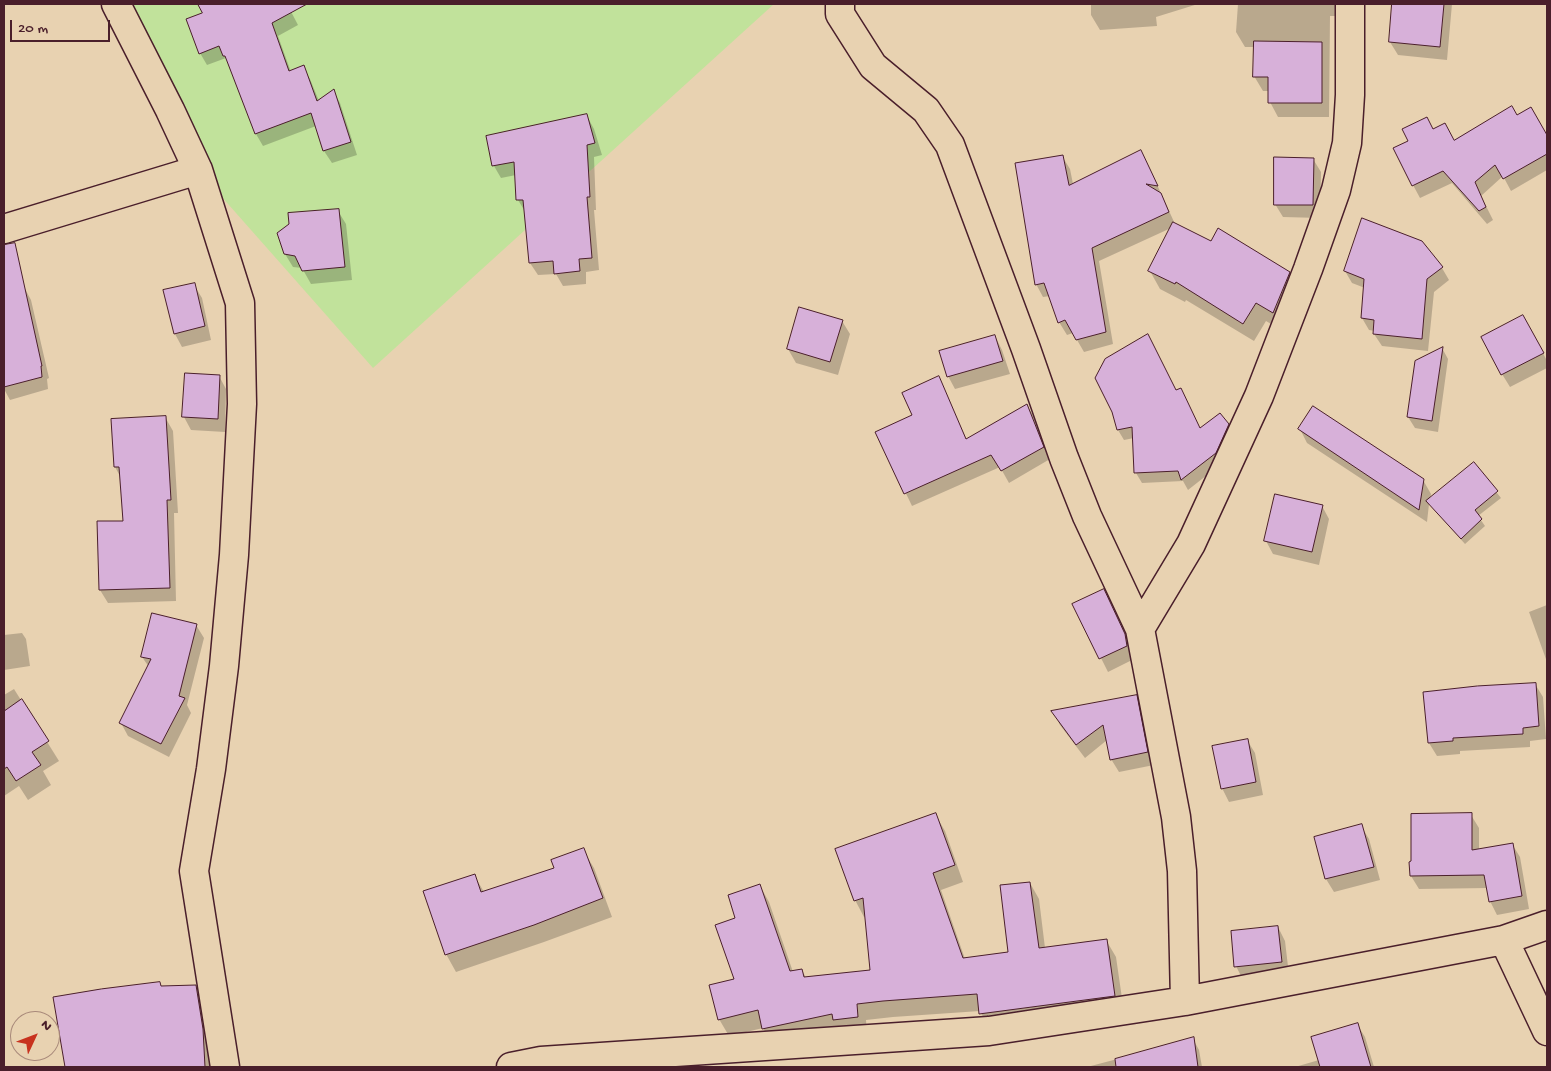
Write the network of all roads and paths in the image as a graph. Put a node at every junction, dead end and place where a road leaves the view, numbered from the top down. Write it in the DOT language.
graph roads {
  1 [pos="116,4"];
  2 [pos="840,4"];
  3 [pos="1350,4"];
  4 [pos="198,170"];
  5 [pos="4,229"];
  6 [pos="1140,629"];
  7 [pos="1547,925"];
  8 [pos="1504,940"];
  9 [pos="1186,1001"];
  10 [pos="1547,1031"];
  11 [pos="224,1067"];
  12 [pos="511,1067"];
  1 -- 4 [label="street"];
  2 -- 6 [label="street"];
  3 -- 6 [label="street"];
  4 -- 5 [label="street"];
  4 -- 11 [label="street"];
  6 -- 9 [label="street"];
  7 -- 8 [label="street"];
  8 -- 9 [label="street"];
  8 -- 10 [label="street"];
  9 -- 12 [label="street"];
}
